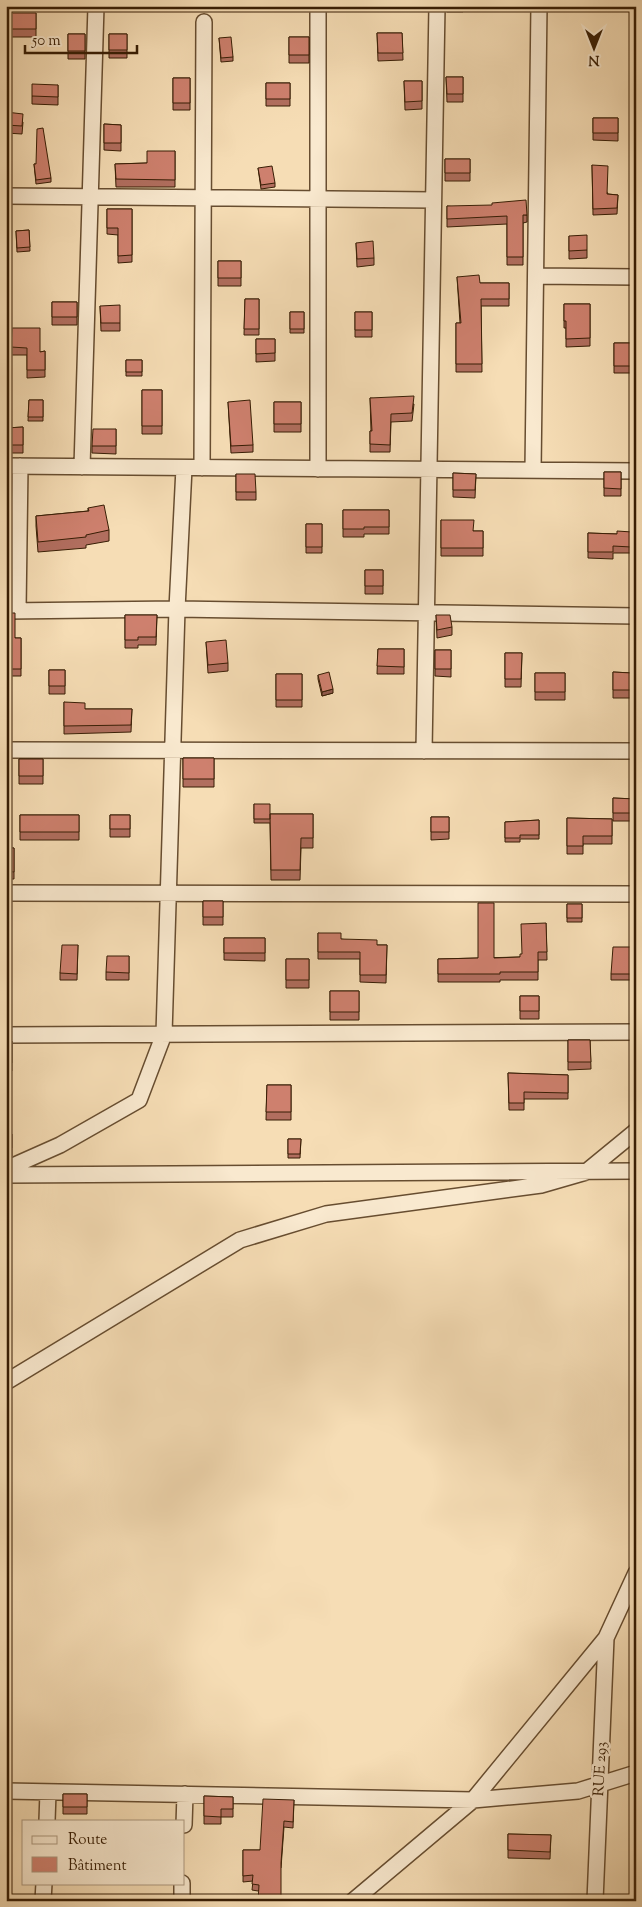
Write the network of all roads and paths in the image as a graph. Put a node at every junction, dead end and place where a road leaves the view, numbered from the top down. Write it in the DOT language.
graph roads {
  1 [pos="96,6"];
  2 [pos="318,6"];
  3 [pos="437,6"];
  4 [pos="539,6"];
  5 [pos="204,22"];
  6 [pos="6,196"];
  7 [pos="90,197"];
  8 [pos="203,198"];
  9 [pos="318,199"];
  10 [pos="433,200"];
  11 [pos="536,276"];
  12 [pos="636,277"];
  13 [pos="13,466"];
  14 [pos="82,467"];
  15 [pos="184,468"];
  16 [pos="202,468"];
  17 [pos="318,469"];
  18 [pos="429,470"];
  19 [pos="533,470"];
  20 [pos="636,471"];
  21 [pos="177,609"];
  22 [pos="12,610"];
  23 [pos="426,613"];
  24 [pos="636,616"];
  25 [pos="6,750"];
  26 [pos="173,750"];
  27 [pos="424,751"];
  28 [pos="636,751"];
  29 [pos="6,893"];
  30 [pos="168,893"];
  31 [pos="636,894"];
  32 [pos="636,1032"];
  33 [pos="164,1034"];
  34 [pos="6,1035"];
  35 [pos="636,1132"];
  36 [pos="6,1169"];
  37 [pos="636,1171"];
  38 [pos="586,1172"];
  39 [pos="6,1175"];
  40 [pos="6,1382"];
  41 [pos="636,1573"];
  42 [pos="606,1638"];
  43 [pos="636,1774"];
  44 [pos="600,1785"];
  45 [pos="6,1791"];
  46 [pos="48,1792"];
  47 [pos="185,1794"];
  48 [pos="473,1800"];
  49 [pos="47,1820"];
  50 [pos="184,1820"];
  51 [pos="44,1884"];
  52 [pos="182,1884"];
  53 [pos="43,1901"];
  54 [pos="182,1901"];
  55 [pos="353,1901"];
  56 [pos="595,1901"];
  1 -- 7 [label="street"];
  2 -- 9 [label="street"];
  3 -- 10 [label="street"];
  4 -- 11 [label="street"];
  5 -- 8 [label="street"];
  6 -- 7 [label="street"];
  7 -- 8 [label="street"];
  7 -- 14 [label="street"];
  8 -- 9 [label="street"];
  8 -- 16 [label="street"];
  9 -- 10 [label="street"];
  9 -- 17 [label="street"];
  10 -- 18 [label="street"];
  11 -- 12 [label="street"];
  11 -- 19 [label="street"];
  13 -- 14 [label="street"];
  13 -- 22 [label="street"];
  14 -- 15 [label="street"];
  15 -- 16 [label="street"];
  15 -- 21 [label="street"];
  16 -- 17 [label="street"];
  17 -- 18 [label="street"];
  18 -- 19 [label="street"];
  18 -- 23 [label="street"];
  19 -- 20 [label="street"];
  21 -- 22 [label="street"];
  21 -- 23 [label="street"];
  21 -- 26 [label="street"];
  23 -- 24 [label="street"];
  23 -- 27 [label="street"];
  25 -- 26 [label="street"];
  26 -- 27 [label="street"];
  26 -- 30 [label="street"];
  27 -- 28 [label="street"];
  29 -- 30 [label="street"];
  30 -- 31 [label="street"];
  30 -- 33 [label="street"];
  32 -- 33 [label="street"];
  33 -- 34 [label="street"];
  33 -- 36 [label="street"];
  35 -- 38 [label="street"];
  37 -- 38 [label="street"];
  38 -- 39 [label="street"];
  38 -- 40 [label="street"];
  41 -- 42 [label="street"];
  42 -- 44 [label="street, RUE 293"];
  42 -- 48 [label="street"];
  43 -- 44 [label="street"];
  44 -- 48 [label="street"];
  44 -- 56 [label="street, RUE 293"];
  45 -- 46 [label="street"];
  46 -- 47 [label="street"];
  46 -- 49 [label="street"];
  47 -- 48 [label="street"];
  47 -- 50 [label="street"];
  48 -- 55 [label="street"];
  51 -- 53 [label="street"];
  52 -- 54 [label="street"];
}
